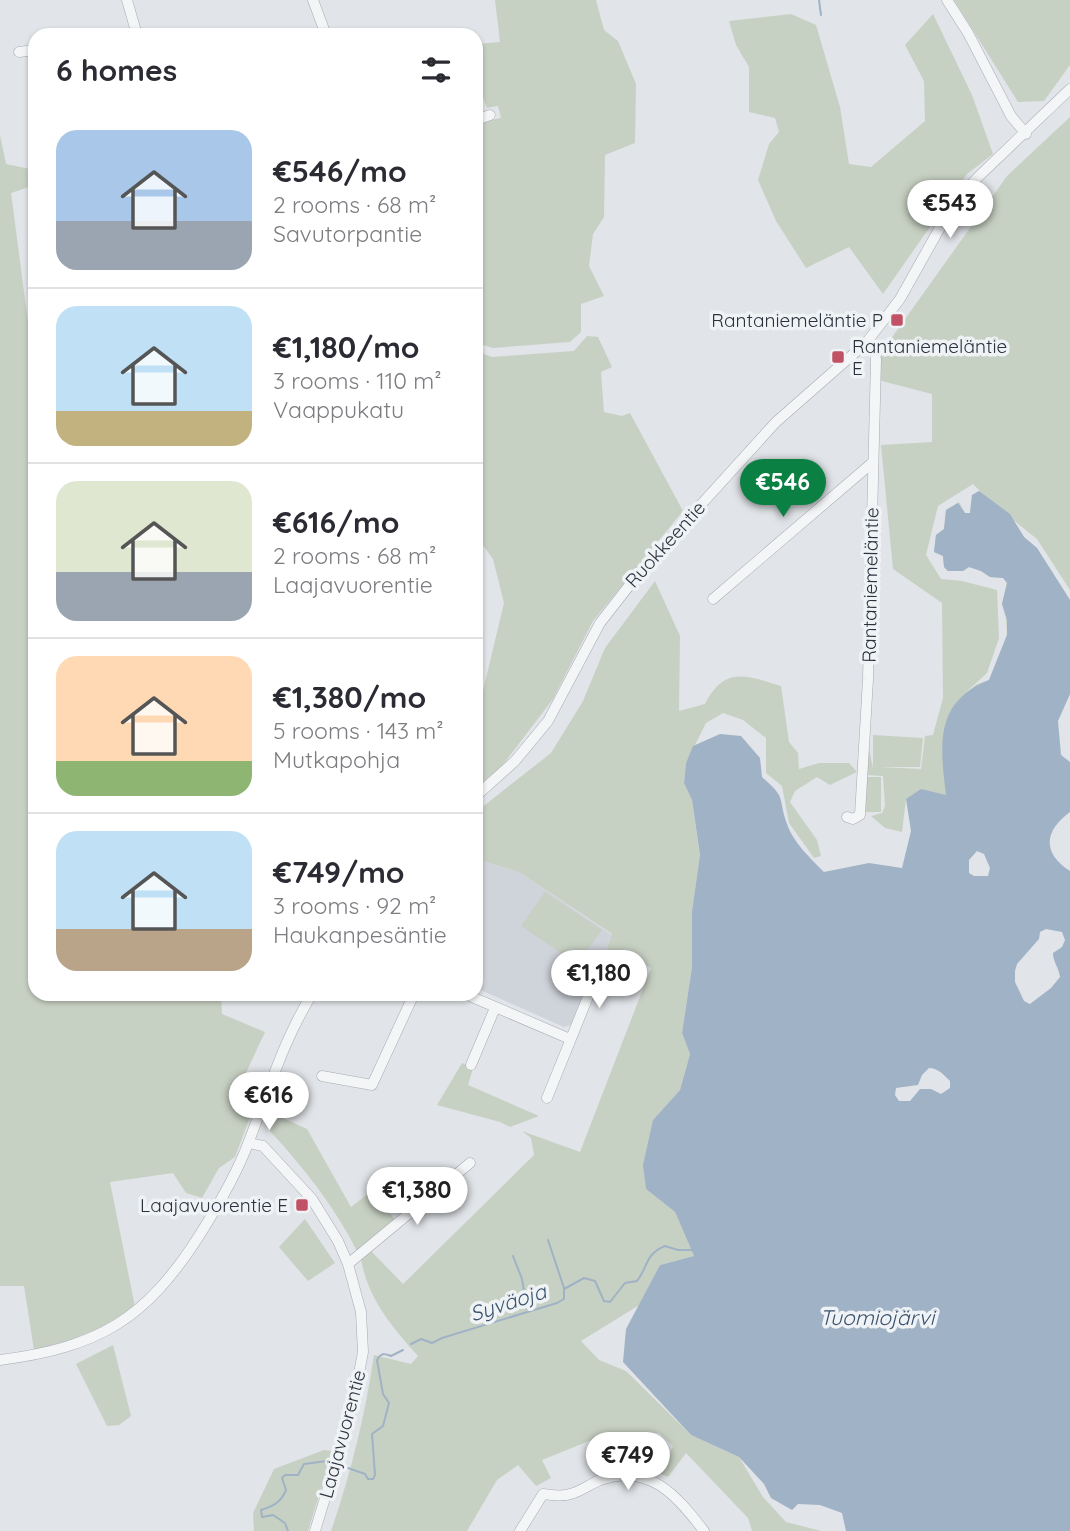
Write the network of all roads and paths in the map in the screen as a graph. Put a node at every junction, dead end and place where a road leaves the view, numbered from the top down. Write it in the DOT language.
graph roads {
  1 [pos="127,0"];
  2 [pos="313,0"];
  3 [pos="947,0"];
  4 [pos="135,28"];
  5 [pos="323,28"];
  6 [pos="28,51"];
  7 [pos="19,52"];
  8 [pos="1070,89"];
  9 [pos="490,115"];
  10 [pos="483,118"];
  11 [pos="1026,134"];
  12 [pos="866,343"];
  13 [pos="872,463"];
  14 [pos="713,599"];
  15 [pos="483,790"];
  16 [pos="846,817"];
  17 [pos="596,971"];
  18 [pos="308,1001"];
  19 [pos="411,1001"];
  20 [pos="480,1001"];
  21 [pos="495,1008"];
  22 [pos="570,1039"];
  23 [pos="471,1065"];
  24 [pos="322,1076"];
  25 [pos="547,1098"];
  26 [pos="249,1143"];
  27 [pos="470,1163"];
  28 [pos="348,1264"];
  29 [pos="0,1360"];
  30 [pos="315,1531"];
  31 [pos="520,1531"];
  32 [pos="704,1531"];
  1 -- 4 [label="street"];
  2 -- 5 [label="street"];
  3 -- 11 [label="street"];
  6 -- 7 [label="street"];
  8 -- 11 [label="street, Ruokkeentie"];
  9 -- 10 [label="street"];
  11 -- 12 [label="street, Ruokkeentie"];
  12 -- 13 [label="street, Rantaniemeläntie"];
  12 -- 15 [label="street, Ruokkeentie"];
  13 -- 14 [label="street"];
  13 -- 16 [label="street, Rantaniemeläntie"];
  17 -- 22 [label="street"];
  18 -- 26 [label="street"];
  19 -- 24 [label="street"];
  20 -- 21 [label="street"];
  21 -- 22 [label="street"];
  21 -- 23 [label="street"];
  22 -- 25 [label="street"];
  26 -- 28 [label="street, Laajavuorentie"];
  26 -- 29 [label="street"];
  27 -- 28 [label="street"];
  28 -- 30 [label="street, Laajavuorentie"];
  31 -- 32 [label="street"];
}
